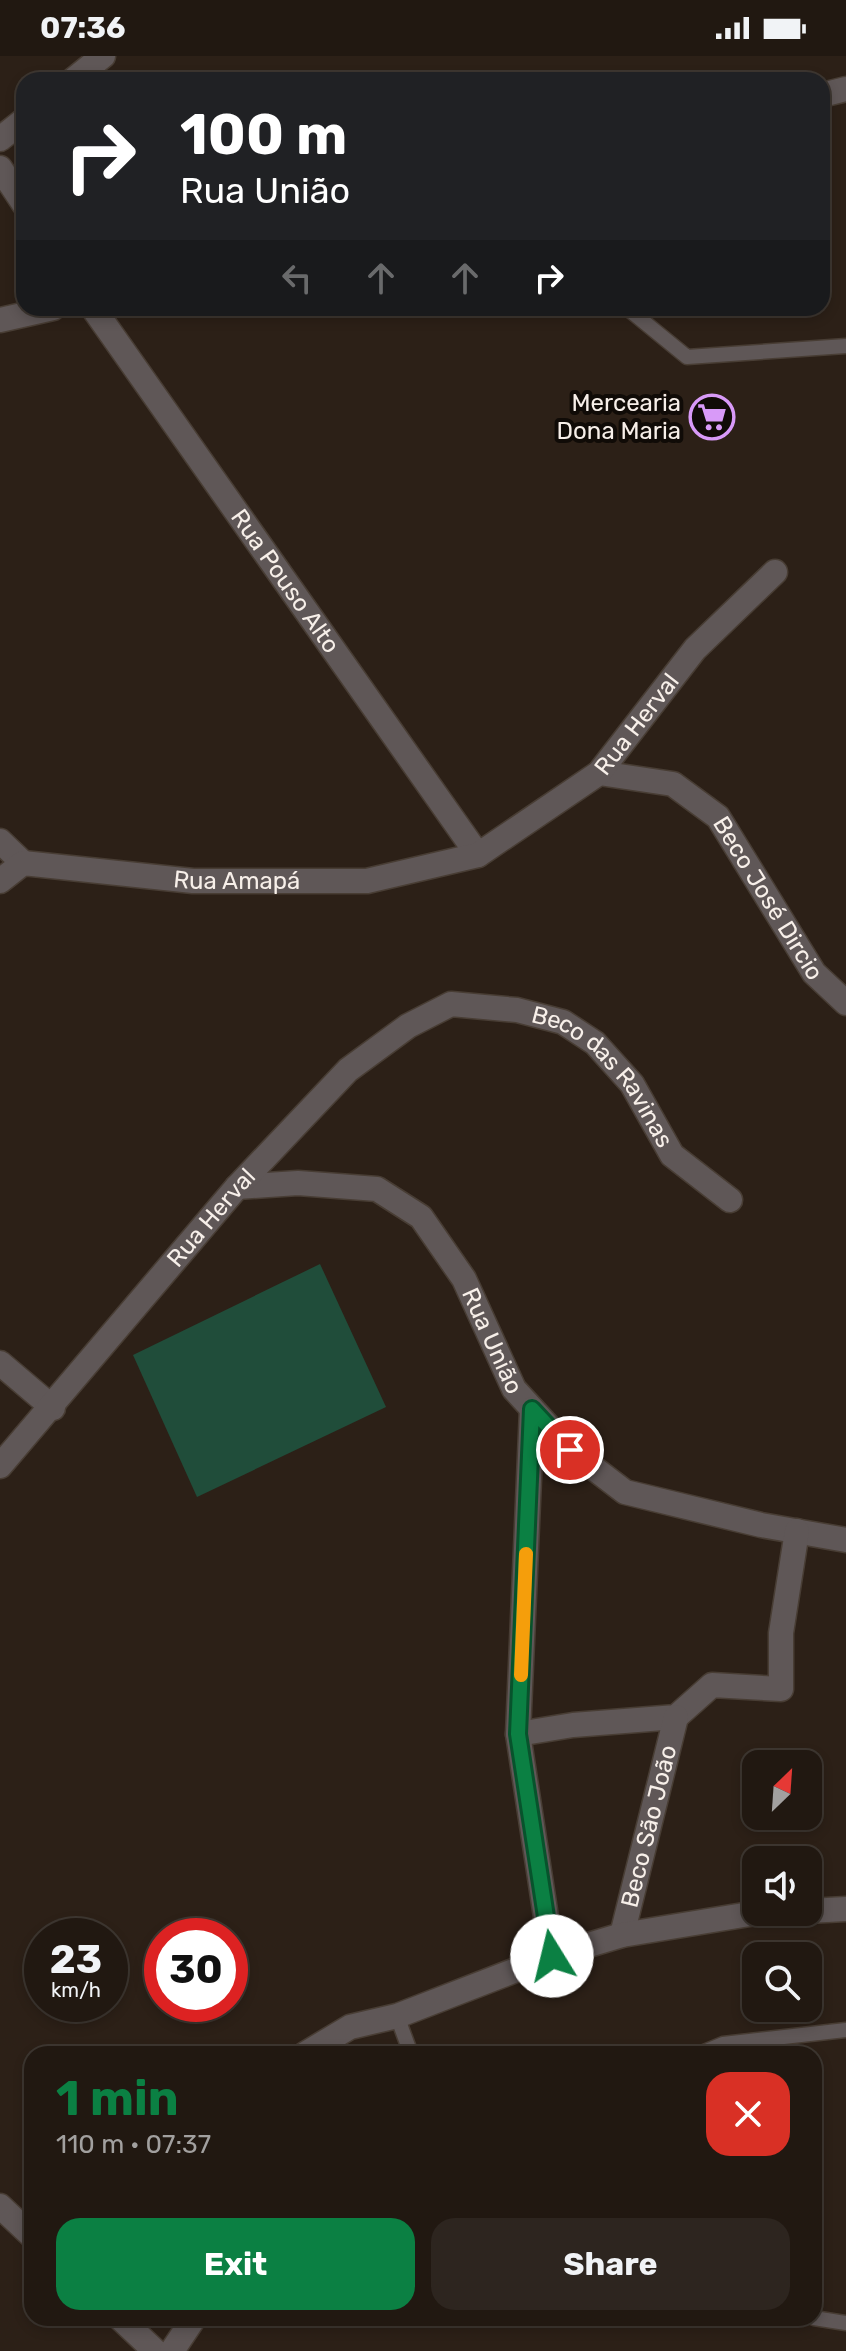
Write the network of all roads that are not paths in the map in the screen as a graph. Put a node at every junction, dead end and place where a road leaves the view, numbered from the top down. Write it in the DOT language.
graph roads {
  1 [pos="103,56"];
  2 [pos="83,72"];
  3 [pos="16,126"];
  4 [pos="0,139"];
  5 [pos="0,168"];
  6 [pos="16,192"];
  7 [pos="99,316"];
  8 [pos="637,316"];
  9 [pos="846,346"];
  10 [pos="775,572"];
  11 [pos="599,773"];
  12 [pos="0,841"];
  13 [pos="478,855"];
  14 [pos="23,863"];
  15 [pos="0,881"];
  16 [pos="846,1003"];
  17 [pos="451,1004"];
  18 [pos="237,1187"];
  19 [pos="730,1200"];
  20 [pos="0,1363"];
  21 [pos="53,1408"];
  22 [pos="532,1409"];
  23 [pos="0,1466"];
  24 [pos="797,1531"];
  25 [pos="846,1540"];
  26 [pos="676,1717"];
  27 [pos="518,1734"];
  28 [pos="846,1909"];
  29 [pos="822,1910"];
  30 [pos="742,1915"];
  31 [pos="622,1935"];
  32 [pos="552,1956"];
  33 [pos="397,2016"];
  34 [pos="846,2030"];
  35 [pos="318,2046"];
  36 [pos="408,2046"];
  37 [pos="718,2046"];
  38 [pos="0,2206"];
  39 [pos="24,2228"];
  40 [pos="822,2319"];
  41 [pos="846,2323"];
  42 [pos="128,2326"];
  43 [pos="189,2326"];
  44 [pos="155,2351"];
  45 [pos="172,2351"];
  1 -- 2 [label="street"];
  3 -- 4 [label="street"];
  5 -- 6 [label="street"];
  7 -- 13 [label="street, Rua Pouso Alto"];
  8 -- 9 [label="lane"];
  10 -- 11 [label="street, Rua Herval"];
  11 -- 13 [label="street, Rua Herval"];
  11 -- 16 [label="street, Beco José Dircio"];
  12 -- 14 [label="street"];
  13 -- 14 [label="street, Rua Amapá"];
  14 -- 15 [label="street"];
  17 -- 18 [label="street, Rua Herval"];
  17 -- 19 [label="street, Beco das Ravinas"];
  18 -- 21 [label="street, Rua Herval"];
  18 -- 22 [label="street, Rua União"];
  20 -- 21 [label="street"];
  21 -- 23 [label="street, Rua Herval"];
  22 -- 24 [label="street, Rua União"];
  22 -- 27 [label="street"];
  24 -- 25 [label="street, Rua União"];
  24 -- 26 [label="street"];
  26 -- 27 [label="street"];
  26 -- 31 [label="street, Beco São João"];
  27 -- 32 [label="street"];
  28 -- 29 [label="street"];
  30 -- 31 [label="street"];
  31 -- 32 [label="street"];
  32 -- 33 [label="street"];
  33 -- 35 [label="street"];
  33 -- 36 [label="lane"];
  34 -- 37 [label="lane"];
  38 -- 39 [label="street"];
  40 -- 41 [label="lane"];
  42 -- 44 [label="street"];
  43 -- 45 [label="street"];
}
